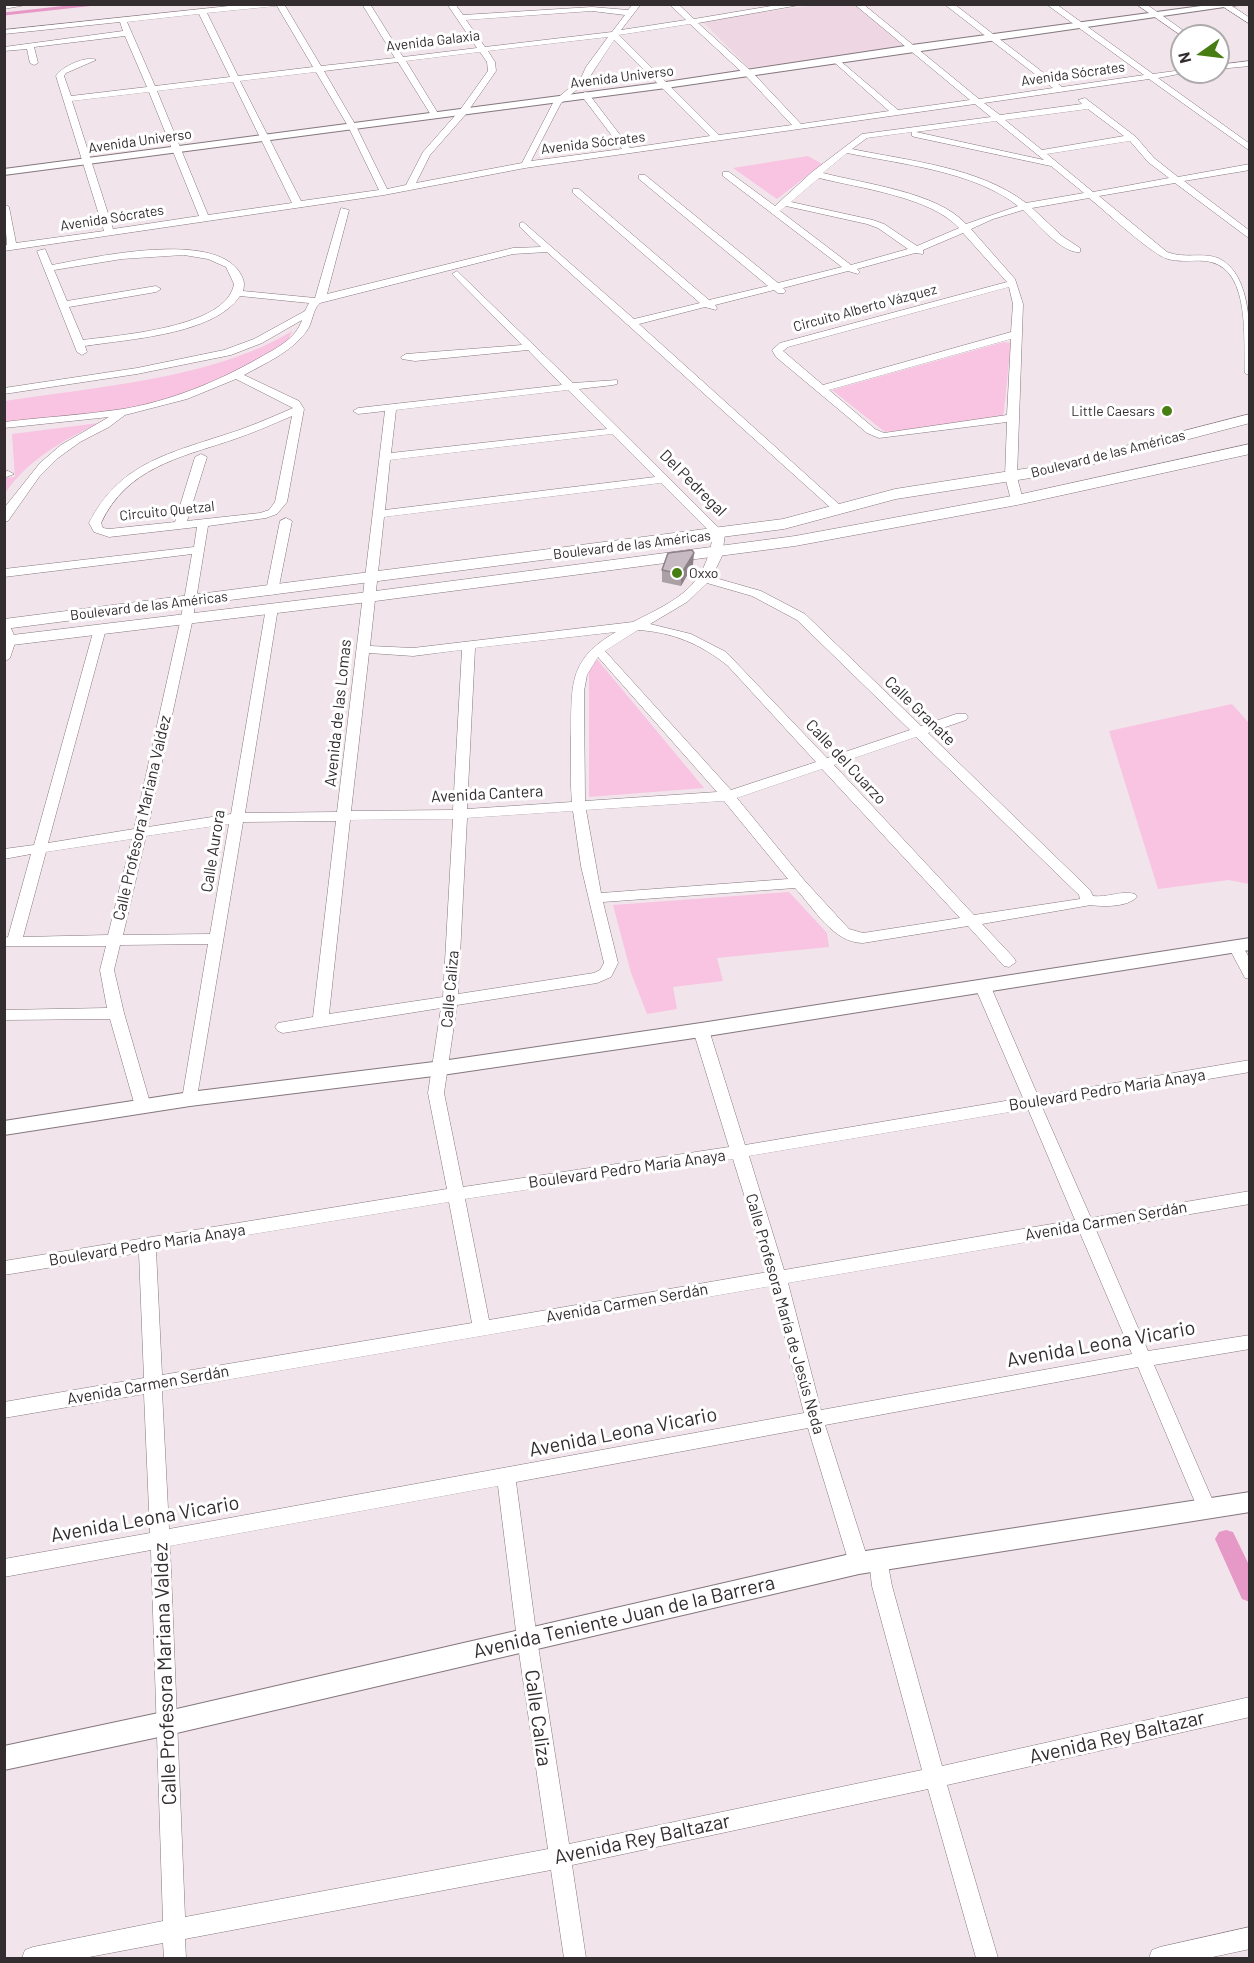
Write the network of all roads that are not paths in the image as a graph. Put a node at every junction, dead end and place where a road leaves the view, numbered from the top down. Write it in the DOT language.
graph roads {
  1 [pos="27,4"];
  2 [pos="277,4"];
  3 [pos="366,4"];
  4 [pos="451,4"];
  5 [pos="637,4"];
  6 [pos="673,4"];
  7 [pos="801,4"];
  8 [pos="858,4"];
  9 [pos="948,4"];
  10 [pos="1050,4"];
  11 [pos="1140,4"];
  12 [pos="1242,4"];
  13 [pos="773,6"];
  14 [pos="1224,6"];
  15 [pos="4,8"];
  16 [pos="202,12"];
  17 [pos="631,13"];
  18 [pos="1157,16"];
  19 [pos="460,18"];
  20 [pos="123,21"];
  21 [pos="694,22"];
  22 [pos="1250,22"];
  23 [pos="1170,25"];
  24 [pos="1080,26"];
  25 [pos="4,32"];
  26 [pos="128,33"];
  27 [pos="613,34"];
  28 [pos="991,38"];
  29 [pos="30,46"];
  30 [pos="912,48"];
  31 [pos="480,49"];
  32 [pos="4,50"];
  33 [pos="399,59"];
  34 [pos="92,60"];
  35 [pos="838,61"];
  36 [pos="34,63"];
  37 [pos="1249,64"];
  38 [pos="1232,66"];
  39 [pos="318,69"];
  40 [pos="749,74"];
  41 [pos="1170,74"];
  42 [pos="1151,77"];
  43 [pos="236,79"];
  44 [pos="666,85"];
  45 [pos="1059,89"];
  46 [pos="152,90"];
  47 [pos="1074,94"];
  48 [pos="585,95"];
  49 [pos="69,99"];
  50 [pos="559,99"];
  51 [pos="977,100"];
  52 [pos="1089,106"];
  53 [pos="463,112"];
  54 [pos="895,112"];
  55 [pos="435,115"];
  56 [pos="1000,119"];
  57 [pos="352,126"];
  58 [pos="801,128"];
  59 [pos="903,131"];
  60 [pos="266,138"];
  61 [pos="1131,138"];
  62 [pos="718,139"];
  63 [pos="1250,148"];
  64 [pos="178,150"];
  65 [pos="844,150"];
  66 [pos="629,152"];
  67 [pos="1039,153"];
  68 [pos="89,162"];
  69 [pos="525,165"];
  70 [pos="1054,165"];
  71 [pos="1250,167"];
  72 [pos="4,172"];
  73 [pos="726,174"];
  74 [pos="815,174"];
  75 [pos="642,177"];
  76 [pos="1176,179"];
  77 [pos="409,188"];
  78 [pos="576,191"];
  79 [pos="384,192"];
  80 [pos="1089,195"];
  81 [pos="298,205"];
  82 [pos="780,206"];
  83 [pos="4,207"];
  84 [pos="1026,207"];
  85 [pos="344,210"];
  86 [pos="204,218"];
  87 [pos="524,225"];
  88 [pos="964,228"];
  89 [pos="109,232"];
  90 [pos="1250,236"];
  91 [pos="8,248"];
  92 [pos="550,249"];
  93 [pos="921,249"];
  94 [pos="1077,250"];
  95 [pos="42,251"];
  96 [pos="50,268"];
  97 [pos="854,271"];
  98 [pos="457,274"];
  99 [pos="1013,283"];
  100 [pos="777,287"];
  101 [pos="156,289"];
  102 [pos="786,294"];
  103 [pos="235,296"];
  104 [pos="707,304"];
  105 [pos="63,305"];
  106 [pos="313,305"];
  107 [pos="716,312"];
  108 [pos="632,323"];
  109 [pos="642,332"];
  110 [pos="1016,334"];
  111 [pos="531,347"];
  112 [pos="406,357"];
  113 [pos="1250,373"];
  114 [pos="237,375"];
  115 [pos="613,382"];
  116 [pos="570,387"];
  117 [pos="821,389"];
  118 [pos="4,391"];
  119 [pos="391,407"];
  120 [pos="299,409"];
  121 [pos="358,411"];
  122 [pos="122,412"];
  123 [pos="1012,418"];
  124 [pos="1250,418"];
  125 [pos="4,425"];
  126 [pos="614,431"];
  127 [pos="1250,449"];
  128 [pos="201,457"];
  129 [pos="386,457"];
  130 [pos="1011,477"];
  131 [pos="663,479"];
  132 [pos="1017,500"];
  133 [pos="837,508"];
  134 [pos="379,514"];
  135 [pos="4,519"];
  136 [pos="286,521"];
  137 [pos="180,524"];
  138 [pos="784,524"];
  139 [pos="203,528"];
  140 [pos="719,534"];
  141 [pos="795,540"];
  142 [pos="199,550"];
  143 [pos="719,552"];
  144 [pos="4,573"];
  145 [pos="370,578"];
  146 [pos="707,579"];
  147 [pos="272,591"];
  148 [pos="368,597"];
  149 [pos="272,608"];
  150 [pos="188,610"];
  151 [pos="634,626"];
  152 [pos="100,629"];
  153 [pos="6,633"];
  154 [pos="469,645"];
  155 [pos="364,649"];
  156 [pos="598,650"];
  157 [pos="4,658"];
  158 [pos="960,717"];
  159 [pos="917,732"];
  160 [pos="824,764"];
  161 [pos="728,796"];
  162 [pos="579,807"];
  163 [pos="460,814"];
  164 [pos="345,817"];
  165 [pos="236,818"];
  166 [pos="140,834"];
  167 [pos="39,849"];
  168 [pos="4,854"];
  169 [pos="799,883"];
  170 [pos="1130,897"];
  171 [pos="595,898"];
  172 [pos="1088,900"];
  173 [pos="972,921"];
  174 [pos="217,939"];
  175 [pos="114,940"];
  176 [pos="9,942"];
  177 [pos="1246,944"];
  178 [pos="1009,962"];
  179 [pos="1250,974"];
  180 [pos="983,987"];
  181 [pos="450,1001"];
  182 [pos="116,1012"];
  183 [pos="4,1015"];
  184 [pos="320,1022"];
  185 [pos="283,1027"];
  186 [pos="701,1030"];
  187 [pos="1250,1066"];
  188 [pos="442,1068"];
  189 [pos="190,1099"];
  190 [pos="1034,1102"];
  191 [pos="143,1106"];
  192 [pos="4,1128"];
  193 [pos="738,1152"];
  194 [pos="456,1194"];
  195 [pos="1250,1197"];
  196 [pos="1087,1224"];
  197 [pos="147,1245"];
  198 [pos="4,1268"];
  199 [pos="778,1277"];
  200 [pos="482,1327"];
  201 [pos="1250,1342"];
  202 [pos="1143,1359"];
  203 [pos="155,1383"];
  204 [pos="4,1410"];
  205 [pos="814,1418"];
  206 [pos="506,1477"];
  207 [pos="1250,1502"];
  208 [pos="1207,1508"];
  209 [pos="159,1539"];
  210 [pos="869,1561"];
  211 [pos="4,1568"];
  212 [pos="527,1639"];
  213 [pos="1250,1707"];
  214 [pos="168,1723"];
  215 [pos="4,1758"];
  216 [pos="935,1778"];
  217 [pos="558,1857"];
  218 [pos="174,1929"];
  219 [pos="1250,1938"];
  220 [pos="33,1959"];
  221 [pos="175,1959"];
  222 [pos="575,1959"];
  223 [pos="987,1959"];
  224 [pos="1160,1959"];
  1 -- 15 [label="street"];
  2 -- 16 [label="street"];
  2 -- 39 [label="street"];
  3 -- 33 [label="street"];
  4 -- 19 [label="street"];
  5 -- 17 [label="street"];
  6 -- 21 [label="street"];
  7 -- 13 [label="street, Avenida Galaxia"];
  8 -- 30 [label="street"];
  9 -- 28 [label="street"];
  10 -- 24 [label="street"];
  11 -- 18 [label="street"];
  12 -- 14 [label="street, Avenida Universo"];
  13 -- 21 [label="street, Avenida Galaxia"];
  14 -- 18 [label="street, Avenida Universo"];
  14 -- 22 [label="street"];
  16 -- 20 [label="street"];
  16 -- 43 [label="street"];
  17 -- 19 [label="street"];
  17 -- 27 [label="street"];
  18 -- 23 [label="street"];
  18 -- 24 [label="street, Avenida Universo"];
  19 -- 31 [label="street"];
  20 -- 25 [label="street"];
  20 -- 26 [label="street"];
  21 -- 27 [label="street, Avenida Galaxia"];
  21 -- 40 [label="street"];
  24 -- 28 [label="street, Avenida Universo"];
  24 -- 42 [label="street"];
  26 -- 29 [label="street"];
  26 -- 46 [label="street"];
  27 -- 31 [label="street, Avenida Galaxia"];
  27 -- 44 [label="street"];
  27 -- 50 [label="street"];
  28 -- 30 [label="street, Avenida Universo"];
  28 -- 45 [label="street"];
  29 -- 32 [label="street"];
  29 -- 36 [label="street"];
  30 -- 35 [label="street, Avenida Universo"];
  30 -- 51 [label="street"];
  31 -- 33 [label="street, Avenida Galaxia"];
  31 -- 53 [label="street"];
  33 -- 39 [label="street, Avenida Galaxia"];
  33 -- 55 [label="street"];
  34 -- 49 [label="street"];
  35 -- 40 [label="street, Avenida Universo"];
  35 -- 54 [label="street"];
  37 -- 38 [label="street"];
  39 -- 43 [label="street, Avenida Galaxia"];
  39 -- 57 [label="street"];
  40 -- 44 [label="street, Avenida Universo"];
  40 -- 58 [label="street"];
  41 -- 42 [label="street, Avenida Sócrates"];
  42 -- 45 [label="street, Avenida Sócrates"];
  42 -- 63 [label="street"];
  43 -- 46 [label="street, Avenida Galaxia"];
  43 -- 60 [label="street"];
  44 -- 48 [label="street, Avenida Universo"];
  44 -- 62 [label="street"];
  45 -- 51 [label="street, Avenida Sócrates"];
  46 -- 49 [label="street, Avenida Galaxia"];
  46 -- 64 [label="street"];
  47 -- 52 [label="street"];
  48 -- 50 [label="street, Avenida Universo"];
  48 -- 66 [label="street"];
  49 -- 68 [label="street"];
  50 -- 53 [label="street, Avenida Universo"];
  50 -- 69 [label="street"];
  51 -- 54 [label="street, Avenida Sócrates"];
  51 -- 56 [label="street"];
  52 -- 56 [label="street"];
  52 -- 61 [label="street"];
  53 -- 55 [label="street, Avenida Universo"];
  53 -- 77 [label="street"];
  54 -- 58 [label="street, Avenida Sócrates"];
  55 -- 57 [label="street, Avenida Universo"];
  56 -- 59 [label="street"];
  56 -- 67 [label="street"];
  57 -- 60 [label="street, Avenida Universo"];
  57 -- 79 [label="street"];
  58 -- 62 [label="street, Avenida Sócrates"];
  59 -- 65 [label="street"];
  59 -- 70 [label="street"];
  60 -- 64 [label="street, Avenida Universo"];
  60 -- 81 [label="street"];
  61 -- 67 [label="street"];
  61 -- 76 [label="street"];
  62 -- 66 [label="street, Avenida Sócrates"];
  64 -- 68 [label="street, Avenida Universo"];
  64 -- 86 [label="street"];
  65 -- 74 [label="street"];
  65 -- 84 [label="street"];
  66 -- 69 [label="street, Avenida Sócrates"];
  67 -- 70 [label="street"];
  68 -- 72 [label="street, Avenida Universo"];
  68 -- 89 [label="street"];
  69 -- 77 [label="street, Avenida Sócrates"];
  70 -- 80 [label="street"];
  71 -- 76 [label="street"];
  73 -- 82 [label="street"];
  74 -- 82 [label="street"];
  74 -- 88 [label="street"];
  75 -- 100 [label="street"];
  76 -- 80 [label="street"];
  76 -- 90 [label="street"];
  77 -- 79 [label="street, Avenida Sócrates"];
  78 -- 104 [label="street"];
  79 -- 81 [label="street, Avenida Sócrates"];
  80 -- 84 [label="street"];
  80 -- 113 [label="street"];
  81 -- 86 [label="street, Avenida Sócrates"];
  82 -- 93 [label="street"];
  82 -- 97 [label="street"];
  83 -- 91 [label="street"];
  84 -- 88 [label="street"];
  84 -- 94 [label="street"];
  85 -- 106 [label="street"];
  86 -- 89 [label="street, Avenida Sócrates"];
  87 -- 92 [label="street"];
  88 -- 93 [label="street"];
  88 -- 99 [label="street"];
  89 -- 91 [label="street, Avenida Sócrates"];
  92 -- 106 [label="street"];
  92 -- 108 [label="street"];
  93 -- 97 [label="street"];
  95 -- 96 [label="street"];
  96 -- 103 [label="street"];
  96 -- 105 [label="street"];
  97 -- 100 [label="street"];
  97 -- 102 [label="street"];
  98 -- 111 [label="street, Del Pedregal"];
  99 -- 110 [label="street"];
  99 -- 117 [label="street, Circuito Alberto Vázquez"];
  100 -- 102 [label="street"];
  100 -- 104 [label="street"];
  101 -- 105 [label="street"];
  102 -- 107 [label="street"];
  103 -- 105 [label="street"];
  103 -- 106 [label="street"];
  104 -- 107 [label="street"];
  104 -- 108 [label="street"];
  106 -- 114 [label="street"];
  106 -- 118 [label="street"];
  107 -- 109 [label="street"];
  108 -- 109 [label="street"];
  109 -- 133 [label="street"];
  110 -- 117 [label="street"];
  110 -- 123 [label="street"];
  111 -- 112 [label="street"];
  111 -- 116 [label="street, Del Pedregal"];
  114 -- 120 [label="street"];
  114 -- 122 [label="street"];
  115 -- 116 [label="street"];
  116 -- 119 [label="street"];
  116 -- 126 [label="street, Del Pedregal"];
  117 -- 123 [label="street, Circuito Alberto Vázquez"];
  119 -- 121 [label="street"];
  119 -- 129 [label="street, Avenida de las Lomas"];
  120 -- 137 [label="street, Circuito Quetzal"];
  120 -- 137 [label="street, Circuito Quetzal"];
  122 -- 125 [label="street"];
  122 -- 135 [label="street"];
  123 -- 130 [label="street"];
  124 -- 130 [label="main road, Boulevard de las Américas"];
  126 -- 129 [label="street"];
  126 -- 131 [label="street, Del Pedregal"];
  127 -- 132 [label="main road, Boulevard de las Américas"];
  128 -- 137 [label="street"];
  129 -- 134 [label="street, Avenida de las Lomas"];
  130 -- 132 [label="street"];
  130 -- 133 [label="main road, Boulevard de las Américas"];
  131 -- 134 [label="street"];
  131 -- 140 [label="street, Del Pedregal"];
  132 -- 141 [label="main road, Boulevard de las Américas"];
  133 -- 138 [label="main road, Boulevard de las Américas"];
  134 -- 145 [label="street, Avenida de las Lomas"];
  136 -- 147 [label="street"];
  138 -- 140 [label="main road, Boulevard de las Américas"];
  138 -- 141 [label="main road"];
  139 -- 142 [label="street, Calle Profesora Mariana Valdez"];
  140 -- 143 [label="street, Del Pedregal"];
  140 -- 145 [label="main road, Boulevard de las Américas"];
  141 -- 143 [label="main road, Boulevard de las Américas"];
  142 -- 144 [label="street"];
  142 -- 150 [label="street, Calle Profesora Mariana Valdez"];
  143 -- 146 [label="street, Del Pedregal"];
  143 -- 148 [label="main road, Boulevard de las Américas"];
  145 -- 147 [label="main road, Boulevard de las Américas"];
  145 -- 148 [label="street, Avenida de las Lomas"];
  146 -- 151 [label="street, Del Pedregal"];
  146 -- 159 [label="street, Calle Granate"];
  147 -- 150 [label="main road, Boulevard de las Américas"];
  148 -- 149 [label="main road, Boulevard de las Américas"];
  148 -- 155 [label="street, Avenida de las Lomas"];
  149 -- 150 [label="main road, Boulevard de las Américas"];
  149 -- 165 [label="street, Calle Aurora"];
  150 -- 152 [label="main road, Boulevard de las Américas"];
  150 -- 153 [label="main road, Boulevard de las Américas"];
  150 -- 166 [label="street, Calle Profesora Mariana Valdez"];
  151 -- 154 [label="street"];
  151 -- 156 [label="street, Del Pedregal"];
  151 -- 160 [label="street, Calle del Cuarzo"];
  152 -- 153 [label="main road, Boulevard de las Américas"];
  152 -- 167 [label="street"];
  153 -- 157 [label="street"];
  154 -- 155 [label="street"];
  154 -- 163 [label="street, Calle Caliza"];
  155 -- 164 [label="street, Avenida de las Lomas"];
  156 -- 161 [label="street"];
  156 -- 162 [label="street, Del Pedregal"];
  158 -- 159 [label="street, Avenida Cantera"];
  159 -- 160 [label="street, Avenida Cantera"];
  159 -- 172 [label="street, Calle Granate"];
  160 -- 161 [label="street, Avenida Cantera"];
  160 -- 173 [label="street, Calle del Cuarzo"];
  161 -- 162 [label="street, Avenida Cantera"];
  161 -- 169 [label="street"];
  162 -- 163 [label="street, Avenida Cantera"];
  162 -- 171 [label="street, Del Pedregal"];
  163 -- 164 [label="street, Avenida Cantera"];
  163 -- 181 [label="street, Calle Caliza"];
  164 -- 165 [label="street, Avenida Cantera"];
  164 -- 184 [label="street, Avenida de las Lomas"];
  165 -- 166 [label="street, Avenida Cantera"];
  165 -- 174 [label="street, Calle Aurora"];
  166 -- 167 [label="street, Avenida Cantera"];
  166 -- 175 [label="street, Calle Profesora Mariana Valdez"];
  167 -- 168 [label="street, Avenida Cantera"];
  167 -- 176 [label="street"];
  169 -- 171 [label="street"];
  169 -- 173 [label="street"];
  170 -- 172 [label="street"];
  171 -- 181 [label="street, Del Pedregal"];
  172 -- 173 [label="street"];
  173 -- 178 [label="street, Calle del Cuarzo"];
  174 -- 175 [label="street"];
  174 -- 189 [label="street, Calle Aurora"];
  175 -- 176 [label="street"];
  175 -- 182 [label="street, Calle Profesora Mariana Valdez"];
  177 -- 179 [label="street"];
  177 -- 180 [label="street"];
  180 -- 186 [label="street"];
  180 -- 190 [label="street"];
  181 -- 184 [label="street"];
  181 -- 188 [label="street, Calle Caliza"];
  182 -- 183 [label="street"];
  182 -- 191 [label="street, Calle Profesora Mariana Valdez"];
  184 -- 185 [label="street"];
  186 -- 188 [label="street"];
  186 -- 193 [label="street, Calle Profesora María de Jesús Neda"];
  187 -- 190 [label="street, Boulevard Pedro María Anaya"];
  188 -- 189 [label="street"];
  188 -- 194 [label="street, Calle Caliza"];
  189 -- 191 [label="street"];
  190 -- 193 [label="street, Boulevard Pedro María Anaya"];
  190 -- 196 [label="street"];
  191 -- 192 [label="street"];
  193 -- 194 [label="street, Boulevard Pedro María Anaya"];
  193 -- 199 [label="street, Calle Profesora María de Jesús Neda"];
  194 -- 197 [label="street, Boulevard Pedro María Anaya"];
  194 -- 200 [label="street, Calle Caliza"];
  195 -- 196 [label="street, Avenida Carmen Serdán"];
  196 -- 199 [label="street, Avenida Carmen Serdán"];
  196 -- 202 [label="street"];
  197 -- 198 [label="street, Boulevard Pedro María Anaya"];
  197 -- 203 [label="street, Calle Profesora Mariana Valdez"];
  199 -- 200 [label="street, Avenida Carmen Serdán"];
  199 -- 205 [label="street, Calle Profesora María de Jesús Neda"];
  200 -- 203 [label="street, Avenida Carmen Serdán"];
  201 -- 202 [label="street, Avenida Leona Vicario"];
  202 -- 205 [label="street, Avenida Leona Vicario"];
  202 -- 208 [label="street"];
  203 -- 204 [label="street, Avenida Carmen Serdán"];
  203 -- 209 [label="street, Calle Profesora Mariana Valdez"];
  205 -- 206 [label="street, Avenida Leona Vicario"];
  205 -- 210 [label="street, Calle Profesora María de Jesús Neda"];
  206 -- 209 [label="street, Avenida Leona Vicario"];
  206 -- 212 [label="street, Calle Caliza"];
  207 -- 208 [label="street, Avenida Teniente Juan de la Barrera"];
  208 -- 210 [label="street, Avenida Teniente Juan de la Barrera"];
  209 -- 211 [label="street, Avenida Leona Vicario"];
  209 -- 214 [label="street, Calle Profesora Mariana Valdez"];
  210 -- 212 [label="street, Avenida Teniente Juan de la Barrera"];
  210 -- 216 [label="street, Calle Profesora María de Jesús Neda"];
  212 -- 214 [label="street, Avenida Teniente Juan de la Barrera"];
  212 -- 217 [label="street, Calle Caliza"];
  213 -- 216 [label="street, Avenida Rey Baltazar"];
  214 -- 215 [label="street, Avenida Teniente Juan de la Barrera"];
  214 -- 218 [label="street, Calle Profesora Mariana Valdez"];
  216 -- 217 [label="street, Avenida Rey Baltazar"];
  216 -- 223 [label="street, Calle Profesora María de Jesús Neda"];
  217 -- 218 [label="street, Avenida Rey Baltazar"];
  217 -- 222 [label="street, Calle Caliza"];
  218 -- 220 [label="street, Avenida Rey Baltazar"];
  218 -- 221 [label="street, Calle Profesora Mariana Valdez"];
  219 -- 224 [label="street"];
}
